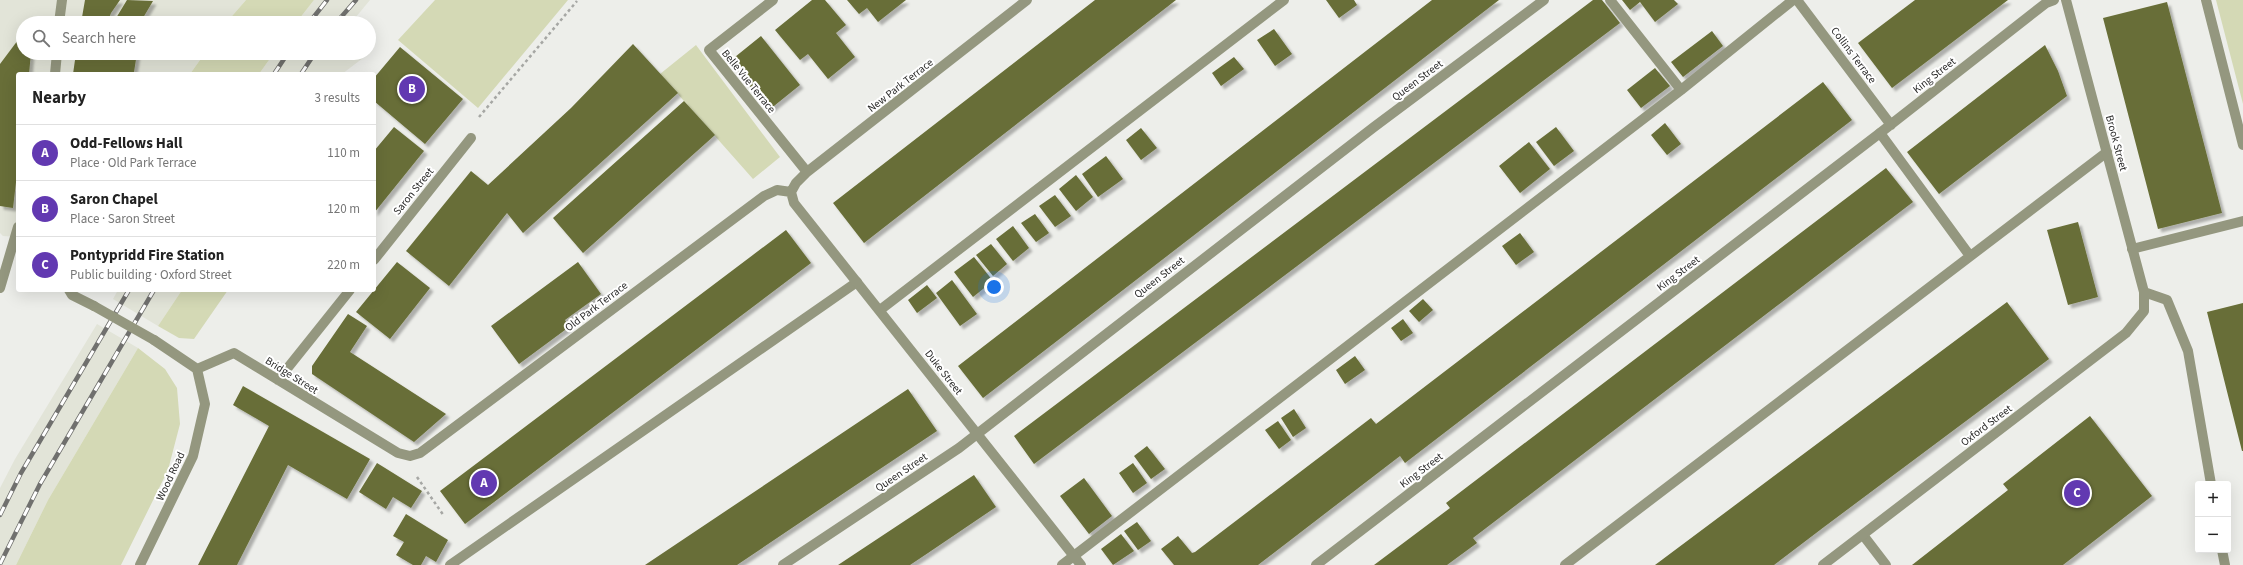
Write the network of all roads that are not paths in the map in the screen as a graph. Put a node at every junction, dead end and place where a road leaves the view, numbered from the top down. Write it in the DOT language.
graph roads {
  1 [pos="773,0"];
  2 [pos="1028,0"];
  3 [pos="1284,0"];
  4 [pos="1544,0"];
  5 [pos="1610,0"];
  6 [pos="1793,0"];
  7 [pos="1797,0"];
  8 [pos="2054,0"];
  9 [pos="2066,0"];
  10 [pos="2206,0"];
  11 [pos="60,1"];
  12 [pos="60,16"];
  13 [pos="56,60"];
  14 [pos="54,72"];
  15 [pos="1681,90"];
  16 [pos="1890,125"];
  17 [pos="1880,133"];
  18 [pos="471,138"];
  19 [pos="2243,145"];
  20 [pos="2107,152"];
  21 [pos="807,172"];
  22 [pos="790,192"];
  23 [pos="2243,221"];
  24 [pos="16,234"];
  25 [pos="2132,249"];
  26 [pos="1970,256"];
  27 [pos="376,257"];
  28 [pos="857,282"];
  29 [pos="0,288"];
  30 [pos="70,292"];
  31 [pos="348,292"];
  32 [pos="2144,292"];
  33 [pos="880,310"];
  34 [pos="197,369"];
  35 [pos="278,380"];
  36 [pos="976,433"];
  37 [pos="420,453"];
  38 [pos="2210,481"];
  39 [pos="1863,535"];
  40 [pos="2223,553"];
  41 [pos="1075,556"];
  42 [pos="140,565"];
  43 [pos="450,565"];
  44 [pos="783,565"];
  45 [pos="1062,565"];
  46 [pos="1082,565"];
  47 [pos="1316,565"];
  48 [pos="1565,565"];
  49 [pos="1823,565"];
  50 [pos="1886,565"];
  51 [pos="2225,565"];
  1 -- 21 [label="street, Belle Vue Terrace"];
  2 -- 21 [label="street, New Park Terrace"];
  3 -- 33 [label="street"];
  4 -- 36 [label="street, Queen Street"];
  5 -- 15 [label="street"];
  6 -- 15 [label="street"];
  7 -- 16 [label="street, Collins Terrace"];
  8 -- 16 [label="street, King Street"];
  9 -- 20 [label="street, Brook Street"];
  10 -- 19 [label="street"];
  11 -- 12 [label="street"];
  13 -- 14 [label="street"];
  15 -- 41 [label="street"];
  16 -- 17 [label="street, King Street"];
  17 -- 26 [label="street"];
  17 -- 47 [label="street, King Street"];
  18 -- 27 [label="street, Saron Street"];
  20 -- 25 [label="street, Brook Street"];
  20 -- 26 [label="street"];
  21 -- 22 [label="street, New Park Terrace"];
  22 -- 28 [label="street, Duke Street"];
  22 -- 37 [label="street, Old Park Terrace"];
  23 -- 25 [label="street"];
  24 -- 29 [label="street"];
  25 -- 32 [label="street, Brook Street"];
  26 -- 48 [label="street"];
  28 -- 33 [label="street, Duke Street"];
  28 -- 43 [label="street"];
  30 -- 34 [label="street, bridge"];
  31 -- 35 [label="street"];
  32 -- 38 [label="street"];
  32 -- 39 [label="street, Oxford Street"];
  33 -- 36 [label="street, Duke Street"];
  34 -- 35 [label="street, Bridge Street"];
  34 -- 42 [label="street, Wood Road"];
  35 -- 37 [label="street, Bridge Street"];
  36 -- 41 [label="street, Duke Street"];
  36 -- 44 [label="street, Queen Street"];
  39 -- 49 [label="street, Oxford Street"];
  39 -- 50 [label="street"];
  40 -- 51 [label="street"];
  41 -- 45 [label="street"];
  41 -- 46 [label="street, Duke Street"];
}
